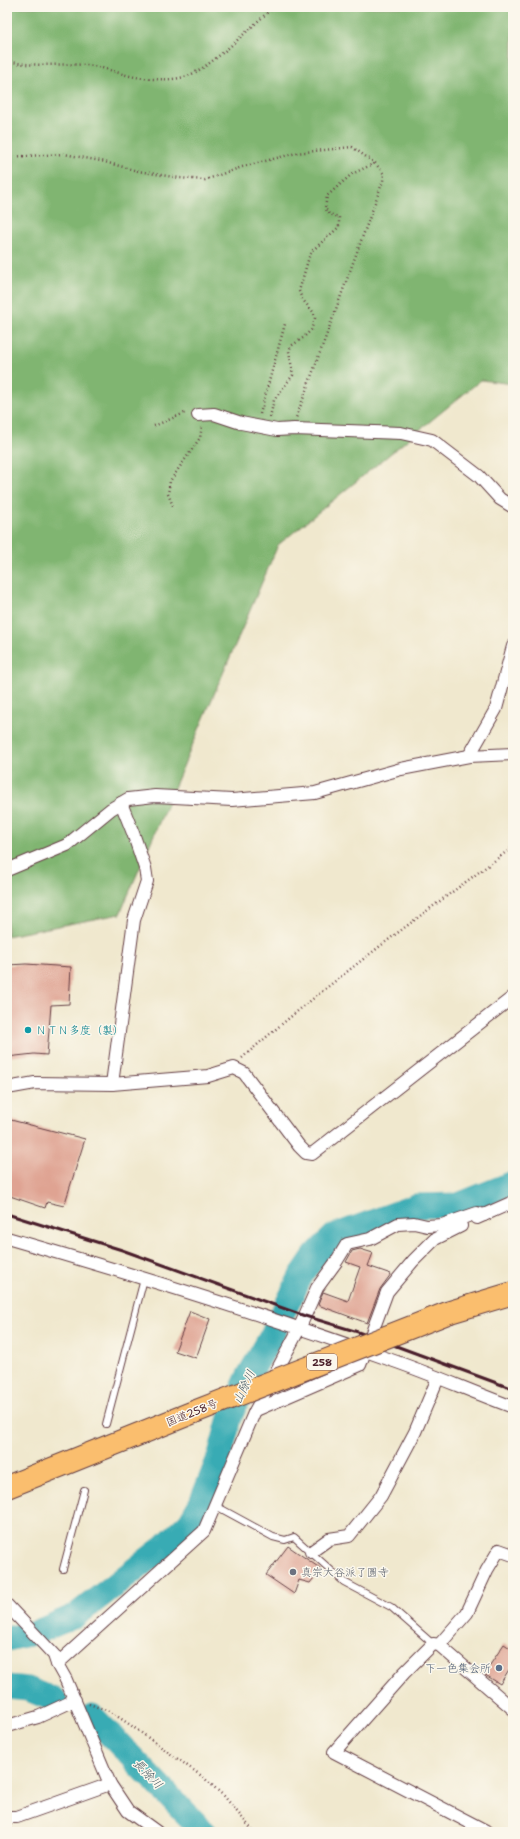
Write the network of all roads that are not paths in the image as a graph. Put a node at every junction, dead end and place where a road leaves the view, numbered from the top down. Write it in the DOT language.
graph roads {
  1 [pos="198,415"];
  2 [pos="513,507"];
  3 [pos="513,646"];
  4 [pos="513,754"];
  5 [pos="470,756"];
  6 [pos="120,803"];
  7 [pos="7,870"];
  8 [pos="513,997"];
  9 [pos="112,1084"];
  10 [pos="7,1088"];
  11 [pos="513,1202"];
  12 [pos="484,1215"];
  13 [pos="7,1238"];
  14 [pos="144,1279"];
  15 [pos="513,1293"];
  16 [pos="299,1329"];
  17 [pos="364,1352"];
  18 [pos="438,1378"];
  19 [pos="513,1407"];
  20 [pos="256,1410"];
  21 [pos="106,1424"];
  22 [pos="7,1487"];
  23 [pos="84,1490"];
  24 [pos="216,1506"];
  25 [pos="312,1552"];
  26 [pos="513,1556"];
  27 [pos="63,1569"];
  28 [pos="7,1605"];
  29 [pos="436,1645"];
  30 [pos="55,1660"];
  31 [pos="75,1700"];
  32 [pos="513,1709"];
  33 [pos="7,1726"];
  34 [pos="110,1784"];
  35 [pos="7,1818"];
  36 [pos="157,1832"];
  37 [pos="488,1832"];
  1 -- 2 [label="street"];
  3 -- 5 [label="street"];
  4 -- 5 [label="street"];
  5 -- 6 [label="street"];
  6 -- 7 [label="street"];
  6 -- 9 [label="street"];
  8 -- 9 [label="street"];
  9 -- 10 [label="street"];
  11 -- 12 [label="street"];
  12 -- 16 [label="street"];
  12 -- 17 [label="street"];
  13 -- 14 [label="street"];
  14 -- 16 [label="street"];
  14 -- 21 [label="lane"];
  15 -- 22 [label="highway, 国道258号 / 258, bridge"];
  16 -- 17 [label="street"];
  16 -- 20 [label="street"];
  17 -- 18 [label="street"];
  17 -- 20 [label="street"];
  18 -- 19 [label="street"];
  18 -- 25 [label="street"];
  20 -- 24 [label="street"];
  23 -- 27 [label="lane"];
  24 -- 25 [label="lane"];
  24 -- 30 [label="street"];
  25 -- 29 [label="lane"];
  26 -- 29 [label="street"];
  28 -- 30 [label="street"];
  29 -- 32 [label="street"];
  29 -- 37 [label="street"];
  30 -- 31 [label="street"];
  31 -- 33 [label="street"];
  31 -- 34 [label="street"];
  34 -- 35 [label="street"];
  34 -- 36 [label="street"];
}
